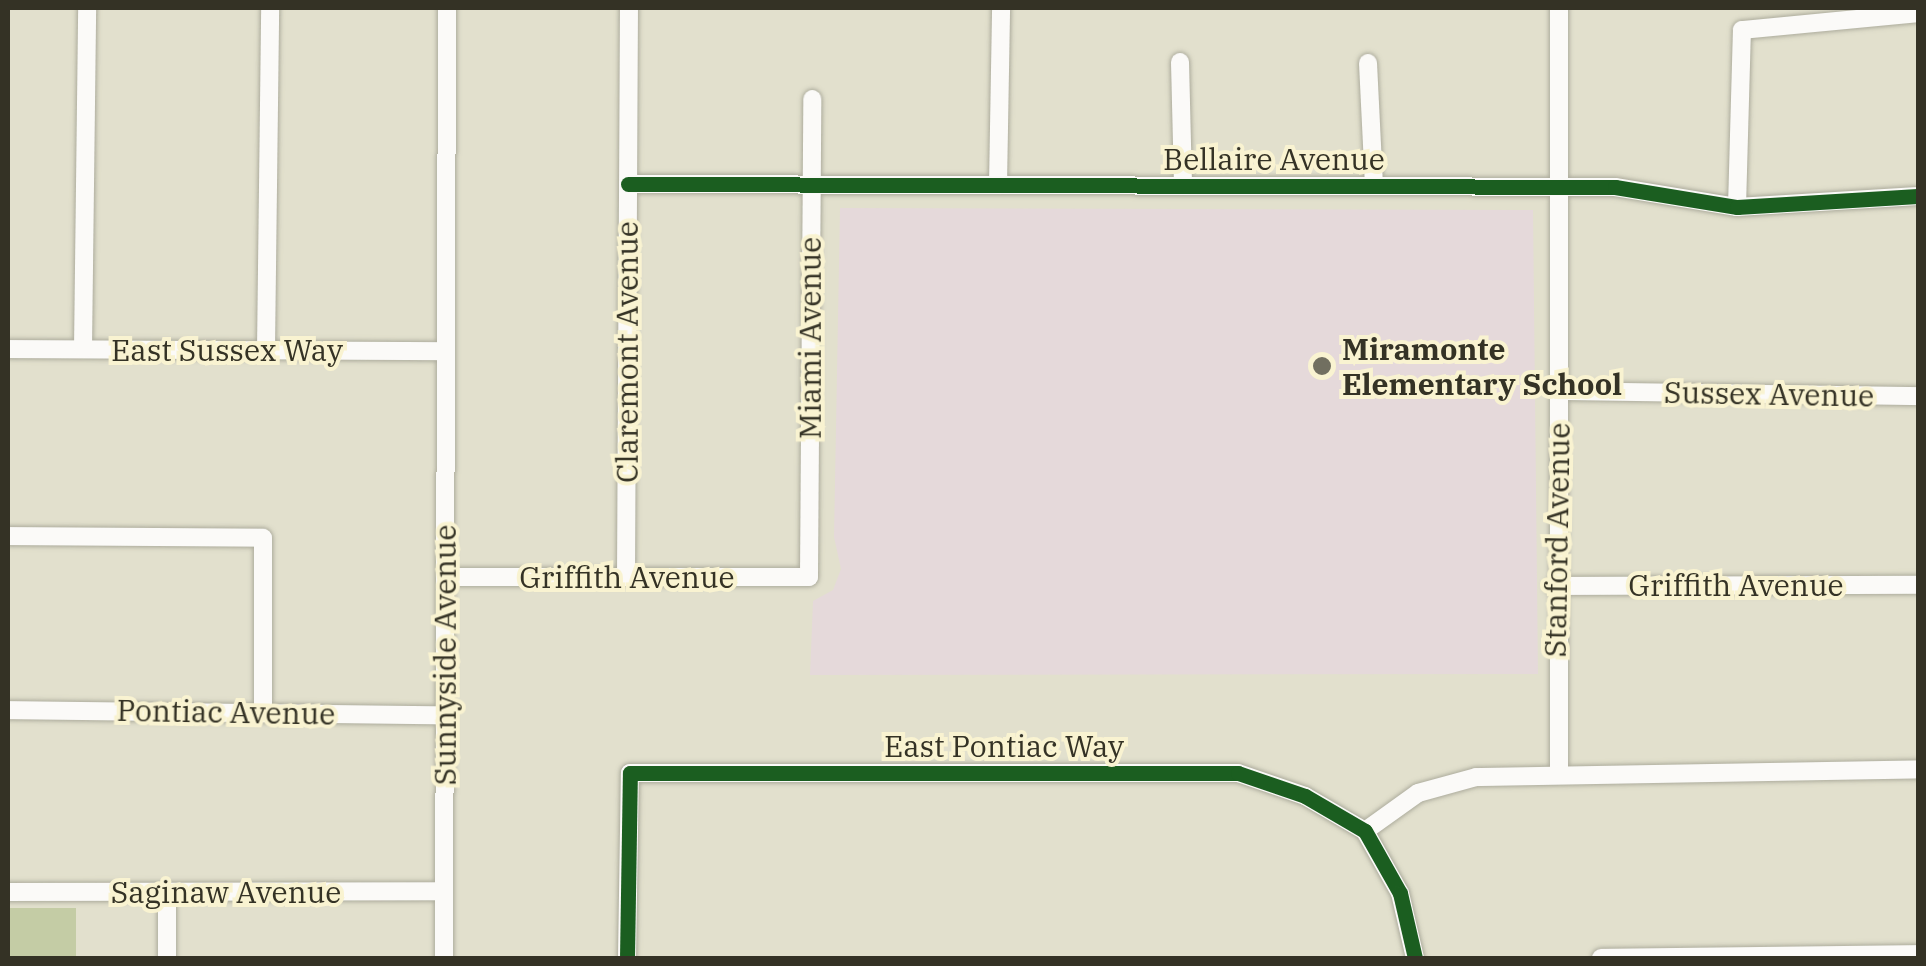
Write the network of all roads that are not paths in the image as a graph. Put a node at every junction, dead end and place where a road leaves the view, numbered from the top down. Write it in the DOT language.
graph roads {
  1 [pos="87,8"];
  2 [pos="270,8"];
  3 [pos="448,8"];
  4 [pos="629,8"];
  5 [pos="1001,8"];
  6 [pos="1558,8"];
  7 [pos="1918,13"];
  8 [pos="1180,62"];
  9 [pos="1368,63"];
  10 [pos="812,99"];
  11 [pos="628,184"];
  12 [pos="811,185"];
  13 [pos="998,185"];
  14 [pos="1183,186"];
  15 [pos="1374,186"];
  16 [pos="1558,187"];
  17 [pos="1918,196"];
  18 [pos="1737,207"];
  19 [pos="8,349"];
  20 [pos="83,349"];
  21 [pos="266,350"];
  22 [pos="446,351"];
  23 [pos="1559,391"];
  24 [pos="1918,396"];
  25 [pos="8,536"];
  26 [pos="445,576"];
  27 [pos="626,576"];
  28 [pos="810,577"];
  29 [pos="1918,585"];
  30 [pos="1554,586"];
  31 [pos="8,710"];
  32 [pos="262,710"];
  33 [pos="445,716"];
  34 [pos="1918,770"];
  35 [pos="1558,772"];
  36 [pos="1365,831"];
  37 [pos="444,891"];
  38 [pos="8,892"];
  39 [pos="167,893"];
  40 [pos="1918,954"];
  41 [pos="1601,957"];
  42 [pos="167,958"];
  43 [pos="444,958"];
  44 [pos="626,958"];
  45 [pos="1415,958"];
  1 -- 20 [label="street"];
  2 -- 21 [label="street"];
  3 -- 22 [label="street, Sunnyside Avenue"];
  4 -- 11 [label="street, Claremont Avenue"];
  5 -- 13 [label="street"];
  6 -- 16 [label="street, Stanford Avenue"];
  7 -- 18 [label="street"];
  8 -- 14 [label="street"];
  9 -- 15 [label="street"];
  10 -- 12 [label="street, Miami Avenue"];
  11 -- 12 [label="street, Bellaire Avenue"];
  11 -- 27 [label="street, Claremont Avenue"];
  12 -- 13 [label="street, Bellaire Avenue"];
  12 -- 28 [label="street, Miami Avenue"];
  13 -- 14 [label="street, Bellaire Avenue"];
  14 -- 15 [label="street, Bellaire Avenue"];
  15 -- 16 [label="street, Bellaire Avenue"];
  16 -- 18 [label="street, Bellaire Avenue"];
  16 -- 23 [label="street, Stanford Avenue"];
  17 -- 18 [label="street, Bellaire Avenue"];
  19 -- 20 [label="street, East Sussex Way"];
  20 -- 21 [label="street, East Sussex Way"];
  21 -- 22 [label="street, East Sussex Way"];
  22 -- 26 [label="street, Sunnyside Avenue"];
  23 -- 24 [label="street, Sussex Avenue"];
  23 -- 30 [label="street, Stanford Avenue"];
  25 -- 32 [label="street"];
  26 -- 27 [label="street, Griffith Avenue"];
  26 -- 33 [label="street, Sunnyside Avenue"];
  27 -- 28 [label="street, Griffith Avenue"];
  29 -- 30 [label="street, Griffith Avenue"];
  30 -- 35 [label="street, Stanford Avenue"];
  31 -- 32 [label="street, Pontiac Avenue"];
  32 -- 33 [label="street, Pontiac Avenue"];
  33 -- 37 [label="street, Sunnyside Avenue"];
  34 -- 35 [label="street"];
  35 -- 36 [label="street"];
  36 -- 44 [label="street, East Pontiac Way"];
  36 -- 45 [label="street"];
  37 -- 39 [label="street, Saginaw Avenue"];
  37 -- 43 [label="street, Sunnyside Avenue"];
  38 -- 39 [label="street, Saginaw Avenue"];
  39 -- 42 [label="street"];
  40 -- 41 [label="street"];
}
